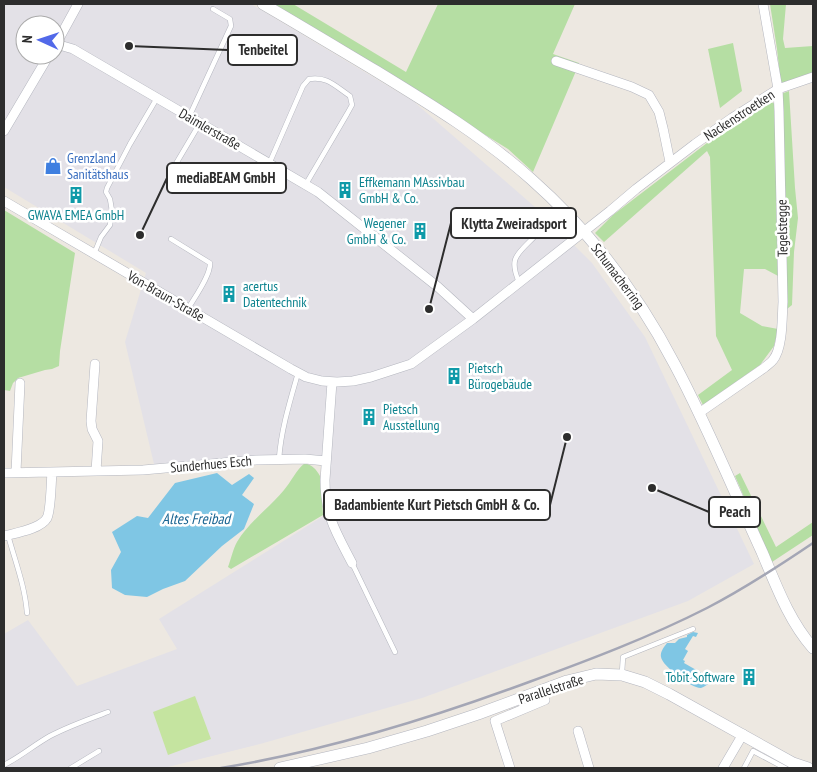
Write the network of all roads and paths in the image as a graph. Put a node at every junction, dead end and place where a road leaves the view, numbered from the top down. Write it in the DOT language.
graph roads {
  1 [pos="78,4"];
  2 [pos="263,4"];
  3 [pos="763,4"];
  4 [pos="213,9"];
  5 [pos="65,28"];
  6 [pos="65,47"];
  7 [pos="556,61"];
  8 [pos="44,65"];
  9 [pos="813,77"];
  10 [pos="778,89"];
  11 [pos="157,98"];
  12 [pos="189,117"];
  13 [pos="200,123"];
  14 [pos="4,131"];
  15 [pos="670,162"];
  16 [pos="270,164"];
  17 [pos="174,167"];
  18 [pos="305,184"];
  19 [pos="4,202"];
  20 [pos="584,231"];
  21 [pos="535,236"];
  22 [pos="171,239"];
  23 [pos="94,254"];
  24 [pos="519,282"];
  25 [pos="188,309"];
  26 [pos="473,319"];
  27 [pos="95,364"];
  28 [pos="298,373"];
  29 [pos="332,382"];
  30 [pos="20,383"];
  31 [pos="699,413"];
  32 [pos="278,459"];
  33 [pos="326,461"];
  34 [pos="96,471"];
  35 [pos="16,472"];
  36 [pos="52,472"];
  37 [pos="4,473"];
  38 [pos="6,535"];
  39 [pos="352,563"];
  40 [pos="27,613"];
  41 [pos="693,629"];
  42 [pos="813,648"];
  43 [pos="395,652"];
  44 [pos="622,675"];
  45 [pos="545,700"];
  46 [pos="108,712"];
  47 [pos="578,731"];
  48 [pos="743,734"];
  49 [pos="98,751"];
  50 [pos="4,766"];
  51 [pos="790,766"];
  52 [pos="71,768"];
  53 [pos="280,768"];
  54 [pos="510,768"];
  55 [pos="589,768"];
  56 [pos="723,768"];
  57 [pos="744,768"];
  58 [pos="808,768"];
  1 -- 5 [label="street, Daimlerstraße"];
  2 -- 20 [label="main road, Schumacherring"];
  3 -- 10 [label="street, Tegelstegge"];
  4 -- 12 [label="lane"];
  6 -- 11 [label="street, Daimlerstraße"];
  7 -- 15 [label="street"];
  8 -- 14 [label="street"];
  9 -- 10 [label="street, Nackenstroetken"];
  10 -- 15 [label="street, Nackenstroetken"];
  10 -- 31 [label="street, Tegelstegge"];
  11 -- 12 [label="street, Daimlerstraße"];
  11 -- 23 [label="lane"];
  12 -- 13 [label="street, Daimlerstraße"];
  13 -- 16 [label="street, Daimlerstraße"];
  13 -- 17 [label="lane"];
  15 -- 20 [label="street, Nackenstroetken"];
  16 -- 18 [label="street, Daimlerstraße"];
  16 -- 18 [label="lane"];
  18 -- 26 [label="street, Daimlerstraße"];
  19 -- 23 [label="street, Von-Braun-Straße"];
  20 -- 24 [label="street, Von-Braun-Straße"];
  20 -- 31 [label="main road, Schumacherring"];
  21 -- 24 [label="lane"];
  22 -- 25 [label="lane"];
  23 -- 25 [label="street, Von-Braun-Straße"];
  24 -- 26 [label="street, Von-Braun-Straße"];
  25 -- 28 [label="street, Von-Braun-Straße"];
  26 -- 29 [label="street, Von-Braun-Straße"];
  27 -- 34 [label="street"];
  28 -- 29 [label="street, Von-Braun-Straße"];
  28 -- 32 [label="lane"];
  29 -- 33 [label="street"];
  30 -- 35 [label="street"];
  31 -- 42 [label="main road, Schumacherring"];
  32 -- 33 [label="street, Sunderhues Esch"];
  32 -- 34 [label="street, Sunderhues Esch"];
  33 -- 39 [label="street"];
  34 -- 36 [label="street, Sunderhues Esch"];
  35 -- 36 [label="street, Sunderhues Esch"];
  35 -- 37 [label="street, Sunderhues Esch"];
  36 -- 38 [label="street"];
  38 -- 40 [label="lane"];
  39 -- 43 [label="lane"];
  41 -- 44 [label="lane"];
  44 -- 48 [label="main road, Parallelstraße"];
  44 -- 53 [label="main road, Parallelstraße"];
  45 -- 54 [label="street"];
  46 -- 50 [label="lane"];
  47 -- 55 [label="street"];
  48 -- 51 [label="main road, Parallelstraße"];
  48 -- 56 [label="street"];
  49 -- 52 [label="lane"];
  51 -- 57 [label="lane"];
  51 -- 58 [label="main road, Parallelstraße"];
}
